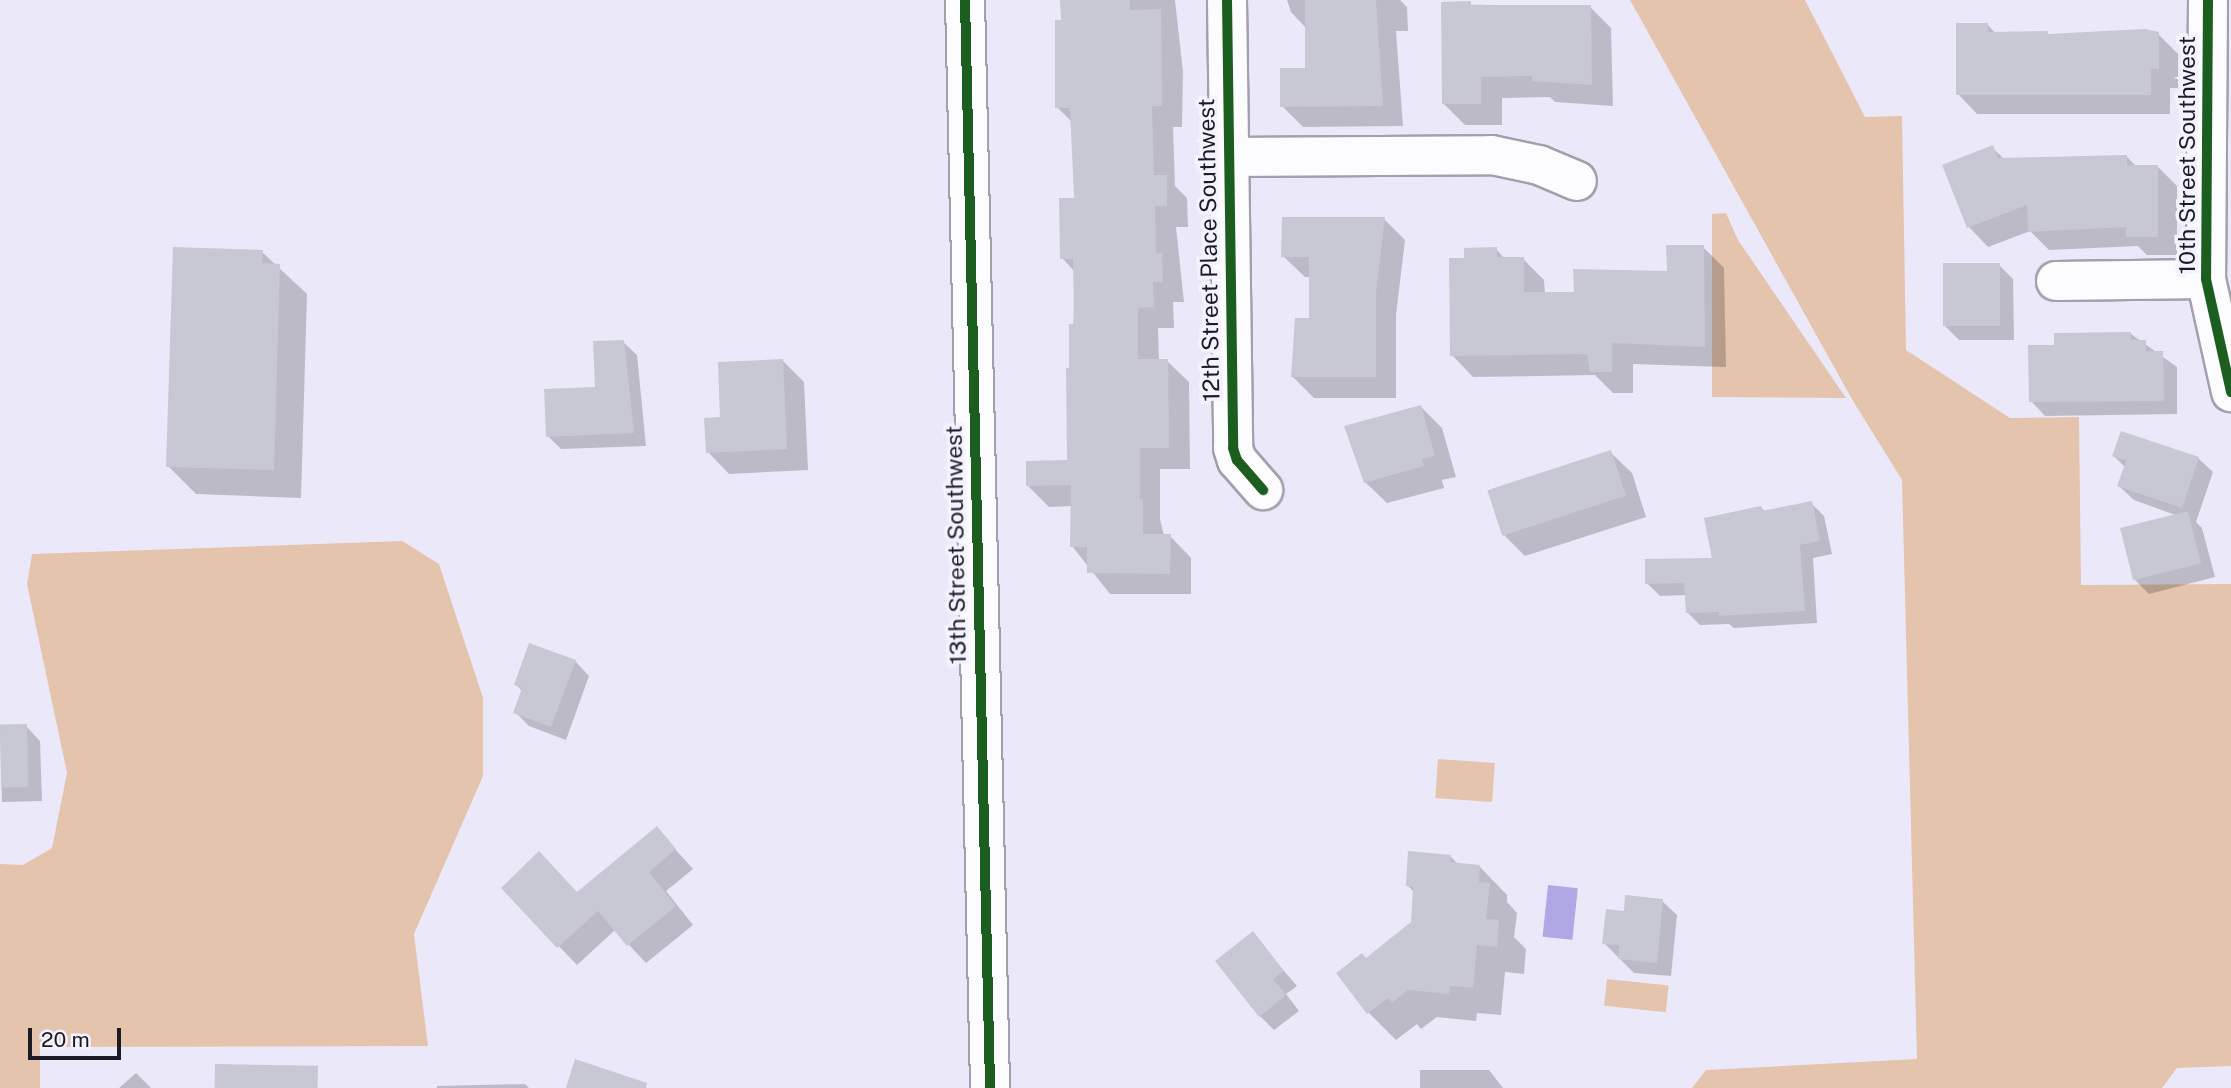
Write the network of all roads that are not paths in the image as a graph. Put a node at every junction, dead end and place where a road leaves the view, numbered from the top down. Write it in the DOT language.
graph roads {
  1 [pos="965,0"];
  2 [pos="1227,0"];
  3 [pos="2208,0"];
  4 [pos="1229,157"];
  5 [pos="1577,181"];
  6 [pos="2206,279"];
  7 [pos="2056,281"];
  8 [pos="2231,392"];
  9 [pos="1264,490"];
  10 [pos="989,1088"];
  1 -- 10 [label="street, 13th Street Southwest"];
  2 -- 4 [label="street, 12th Street Place Southwest"];
  3 -- 6 [label="street, 10th Street Southwest"];
  4 -- 5 [label="street"];
  4 -- 9 [label="street, 12th Street Place Southwest"];
  6 -- 7 [label="street, 10th Street Southwest"];
  6 -- 8 [label="street, 10th Street Southwest"];
}
